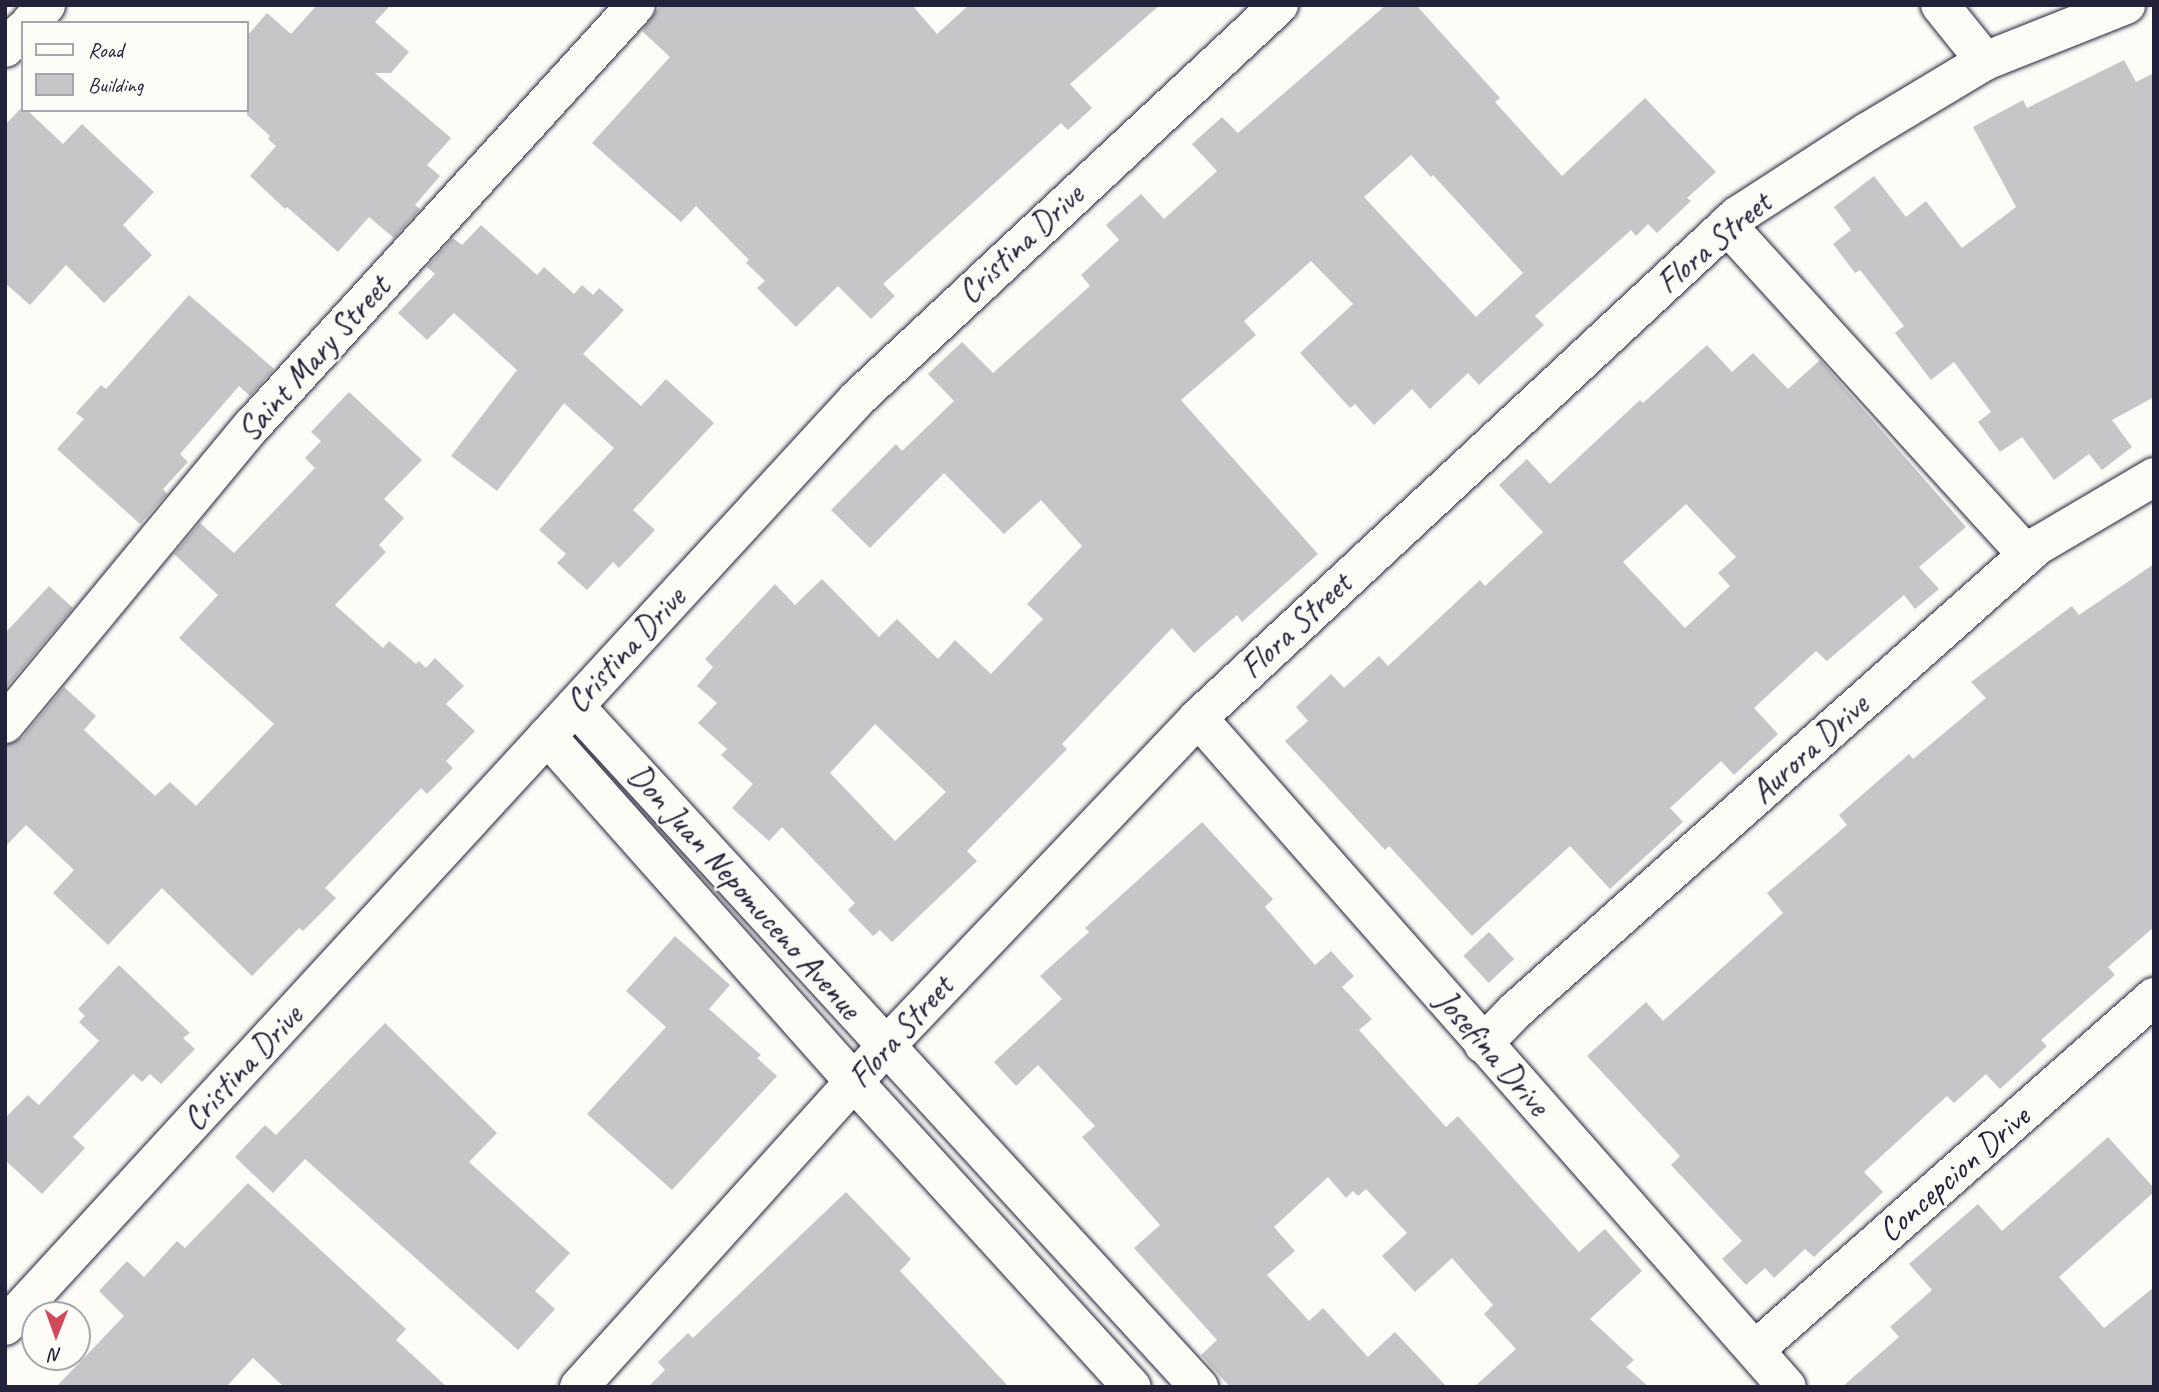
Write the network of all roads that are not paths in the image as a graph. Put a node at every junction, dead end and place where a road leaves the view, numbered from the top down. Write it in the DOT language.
graph roads {
  1 [pos="46,5"];
  2 [pos="636,5"];
  3 [pos="1279,5"];
  4 [pos="1940,5"];
  5 [pos="2126,5"];
  6 [pos="32,21"];
  7 [pos="21,32"];
  8 [pos="5,48"];
  9 [pos="1985,61"];
  10 [pos="1727,225"];
  11 [pos="2154,477"];
  12 [pos="2027,555"];
  13 [pos="575,706"];
  14 [pos="1198,718"];
  15 [pos="5,724"];
  16 [pos="547,736"];
  17 [pos="2154,997"];
  18 [pos="1483,1044"];
  19 [pos="885,1047"];
  20 [pos="855,1083"];
  21 [pos="5,1326"];
  22 [pos="1755,1350"];
  23 [pos="579,1387"];
  24 [pos="1132,1387"];
  25 [pos="1199,1387"];
  26 [pos="1787,1387"];
  1 -- 6 [label="street"];
  2 -- 15 [label="street, Saint Mary Street"];
  3 -- 13 [label="street, Cristina Drive"];
  4 -- 9 [label="street"];
  5 -- 9 [label="street, Flora Street"];
  7 -- 8 [label="street"];
  9 -- 10 [label="street, Flora Street"];
  10 -- 12 [label="street"];
  10 -- 14 [label="street, Flora Street"];
  11 -- 12 [label="street, Aurora Drive"];
  12 -- 18 [label="street, Aurora Drive"];
  13 -- 16 [label="street, Cristina Drive"];
  13 -- 19 [label="street, Don Juan Nepomuceno Avenue"];
  14 -- 18 [label="street, Josefina Drive"];
  14 -- 19 [label="street, Flora Street"];
  16 -- 20 [label="street, Don Juan Nepomuceno Avenue"];
  16 -- 21 [label="street, Cristina Drive"];
  17 -- 22 [label="street, Concepcion Drive"];
  18 -- 22 [label="street, Josefina Drive"];
  19 -- 20 [label="street, Flora Street"];
  19 -- 25 [label="street, Don Juan Nepomuceno Avenue"];
  20 -- 23 [label="street, Flora Street"];
  20 -- 24 [label="street, Don Juan Nepomuceno Avenue"];
  22 -- 26 [label="street, Josefina Drive"];
}
